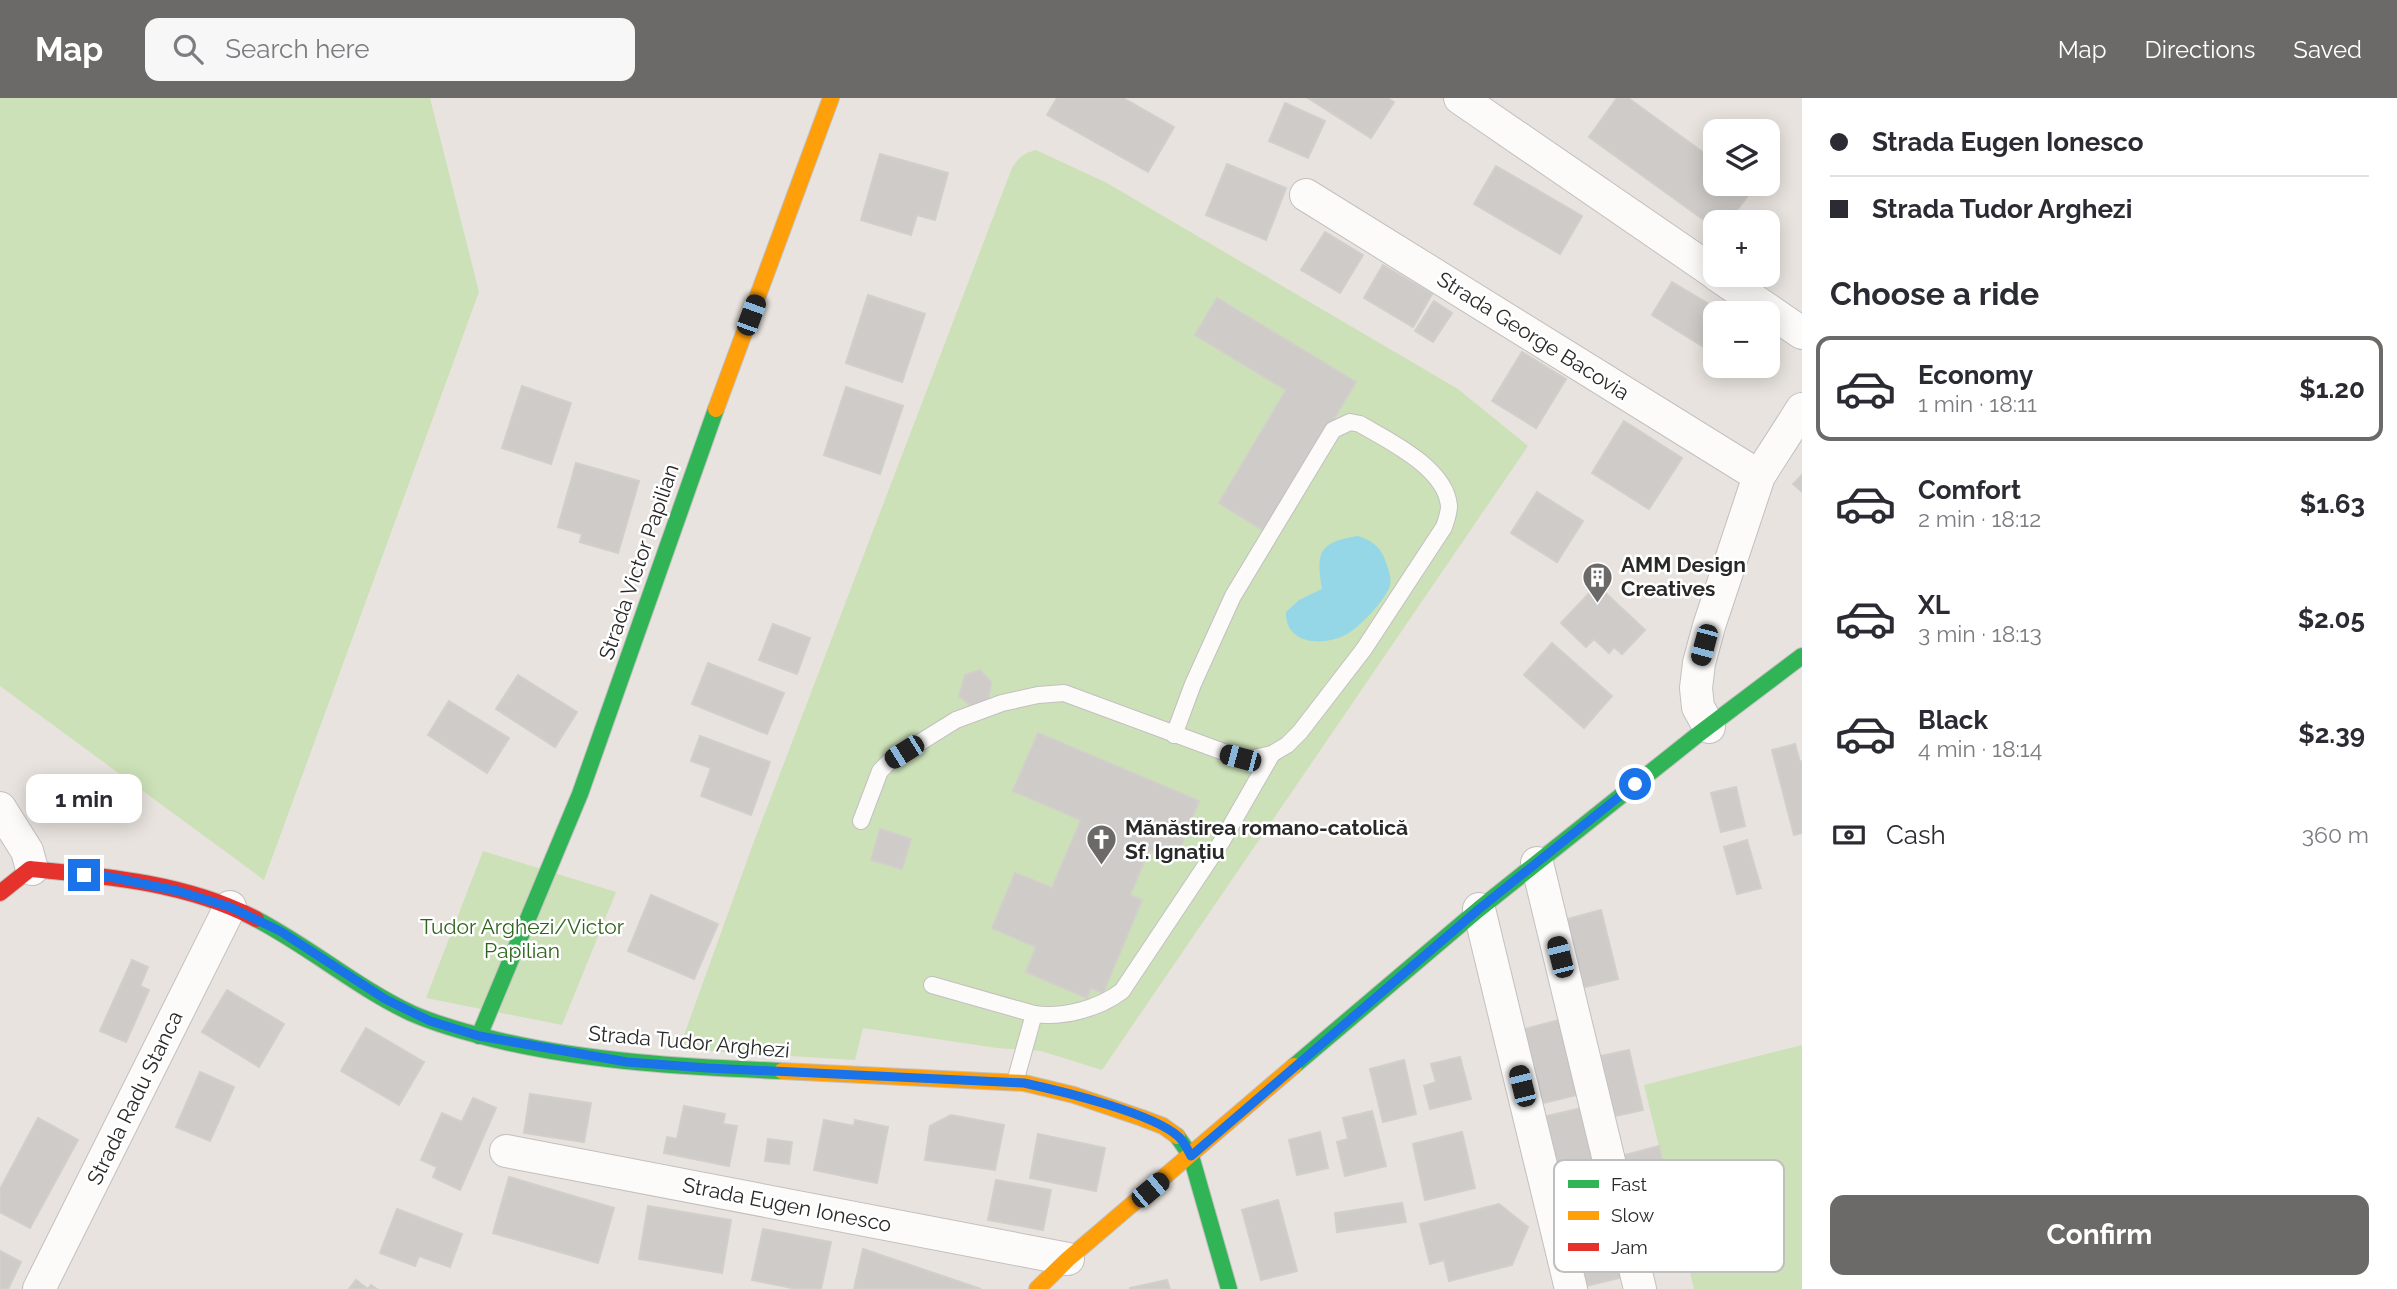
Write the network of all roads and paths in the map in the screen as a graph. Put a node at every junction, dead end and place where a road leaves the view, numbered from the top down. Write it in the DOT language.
graph roads {
  1 [pos="831,98"];
  2 [pos="1460,98"];
  3 [pos="1306,195"];
  4 [pos="1703,265"];
  5 [pos="1735,287"];
  6 [pos="1802,333"];
  7 [pos="1802,409"];
  8 [pos="1759,476"];
  9 [pos="1802,656"];
  10 [pos="1709,727"];
  11 [pos="1174,735"];
  12 [pos="1272,754"];
  13 [pos="0,808"];
  14 [pos="861,821"];
  15 [pos="1537,863"];
  16 [pos="32,869"];
  17 [pos="0,893"];
  18 [pos="230,907"];
  19 [pos="1479,909"];
  20 [pos="932,985"];
  21 [pos="1034,1014"];
  22 [pos="479,1036"];
  23 [pos="1015,1082"];
  24 [pos="506,1151"];
  25 [pos="1191,1156"];
  26 [pos="1609,1160"];
  27 [pos="1554,1215"];
  28 [pos="1068,1259"];
  29 [pos="1568,1272"];
  30 [pos="39,1289"];
  31 [pos="1037,1289"];
  32 [pos="1229,1289"];
  33 [pos="1572,1289"];
  1 -- 22 [label="street, Strada Victor Papilian"];
  2 -- 4 [label="street"];
  3 -- 8 [label="street, Strada George Bacovia"];
  5 -- 6 [label="street"];
  7 -- 8 [label="street"];
  8 -- 10 [label="street"];
  9 -- 10 [label="street"];
  10 -- 15 [label="street"];
  11 -- 12 [label="lane"];
  11 -- 12 [label="lane"];
  11 -- 14 [label="lane"];
  12 -- 21 [label="lane"];
  13 -- 16 [label="street"];
  15 -- 19 [label="street"];
  15 -- 26 [label="street"];
  16 -- 17 [label="street"];
  16 -- 18 [label="street, Strada Tudor Arghezi"];
  18 -- 22 [label="street, Strada Tudor Arghezi"];
  18 -- 30 [label="street, Strada Radu Stanca"];
  19 -- 25 [label="street"];
  19 -- 27 [label="street"];
  20 -- 21 [label="lane"];
  21 -- 23 [label="lane"];
  22 -- 23 [label="street, Strada Tudor Arghezi"];
  23 -- 25 [label="street, Strada Tudor Arghezi"];
  24 -- 28 [label="street, Strada Eugen Ionesco"];
  25 -- 28 [label="street"];
  25 -- 32 [label="street"];
  28 -- 31 [label="street"];
  29 -- 33 [label="street"];
}
